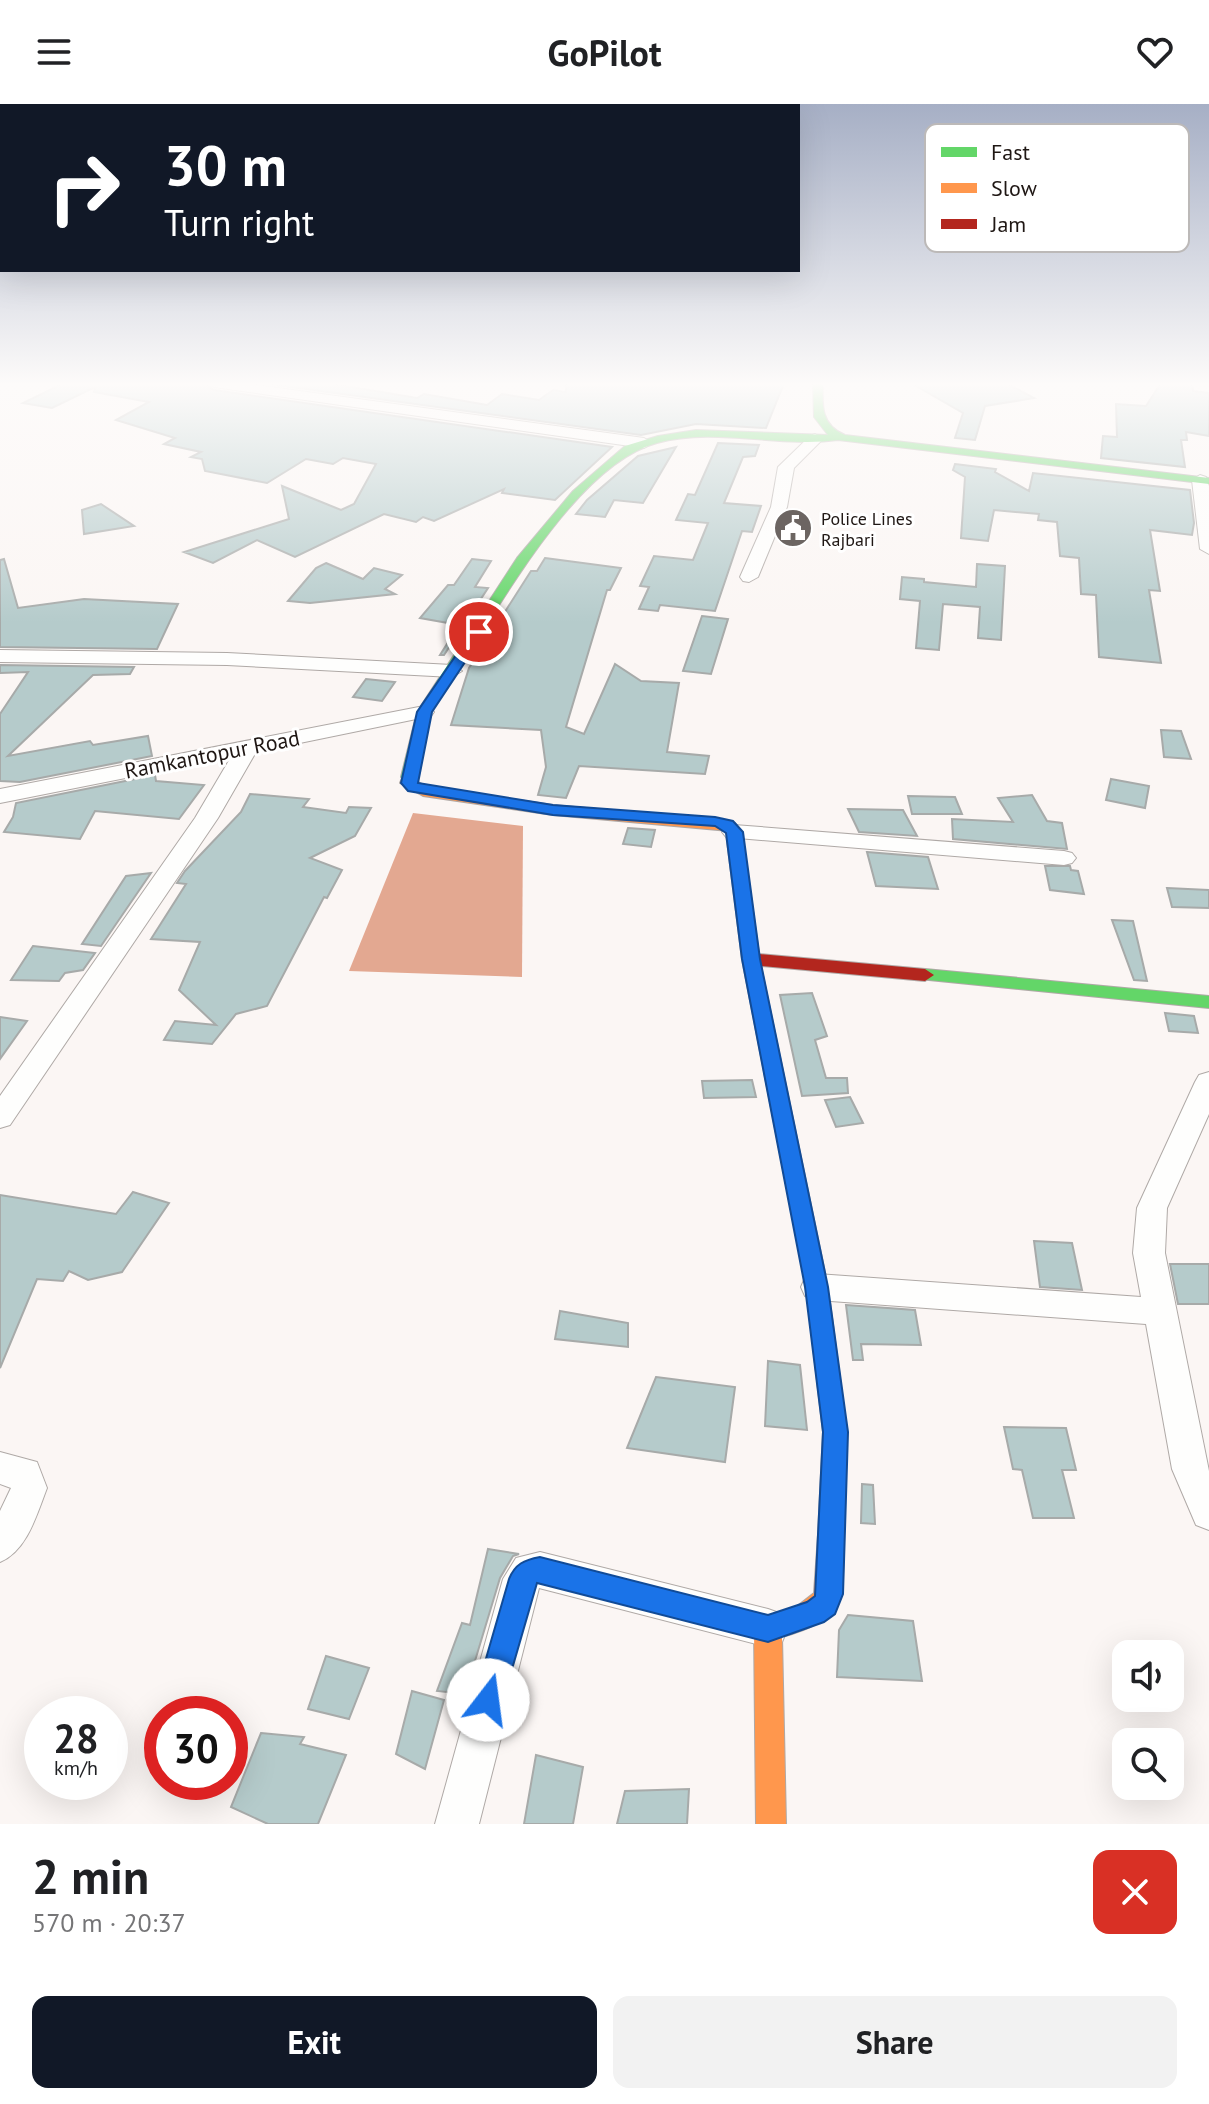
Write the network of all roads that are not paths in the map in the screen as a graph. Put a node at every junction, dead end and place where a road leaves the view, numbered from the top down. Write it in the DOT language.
graph roads {
  1 [pos="611,463"];
  2 [pos="790,463"];
  3 [pos="1062,463"];
  4 [pos="1092,463"];
  5 [pos="1206,478"];
  6 [pos="1209,549"];
  7 [pos="749,577"];
  8 [pos="0,656"];
  9 [pos="452,671"];
  10 [pos="424,712"];
  11 [pos="248,747"];
  12 [pos="3,798"];
  13 [pos="734,832"];
  14 [pos="1064,858"];
  15 [pos="751,959"];
  16 [pos="1209,1002"];
  17 [pos="1209,1082"];
  18 [pos="0,1118"];
  19 [pos="817,1287"];
  20 [pos="1161,1312"];
  21 [pos="0,1468"];
  22 [pos="1209,1513"];
  23 [pos="0,1544"];
  24 [pos="768,1628"];
  25 [pos="457,1824"];
  26 [pos="771,1824"];
  1 -- 9 [label="street"];
  2 -- 7 [label="street"];
  3 -- 5 [label="street"];
  4 -- 5 [label="street"];
  5 -- 6 [label="street"];
  8 -- 9 [label="street"];
  9 -- 10 [label="street"];
  10 -- 11 [label="street, Ramkantopur Road"];
  10 -- 13 [label="street"];
  11 -- 12 [label="street, Ramkantopur Road"];
  11 -- 18 [label="street"];
  13 -- 14 [label="street"];
  13 -- 15 [label="street"];
  15 -- 16 [label="street"];
  15 -- 19 [label="street"];
  17 -- 20 [label="street"];
  19 -- 20 [label="street"];
  19 -- 24 [label="street"];
  20 -- 22 [label="street"];
  21 -- 23 [label="street"];
  24 -- 25 [label="street"];
  24 -- 26 [label="street"];
}
